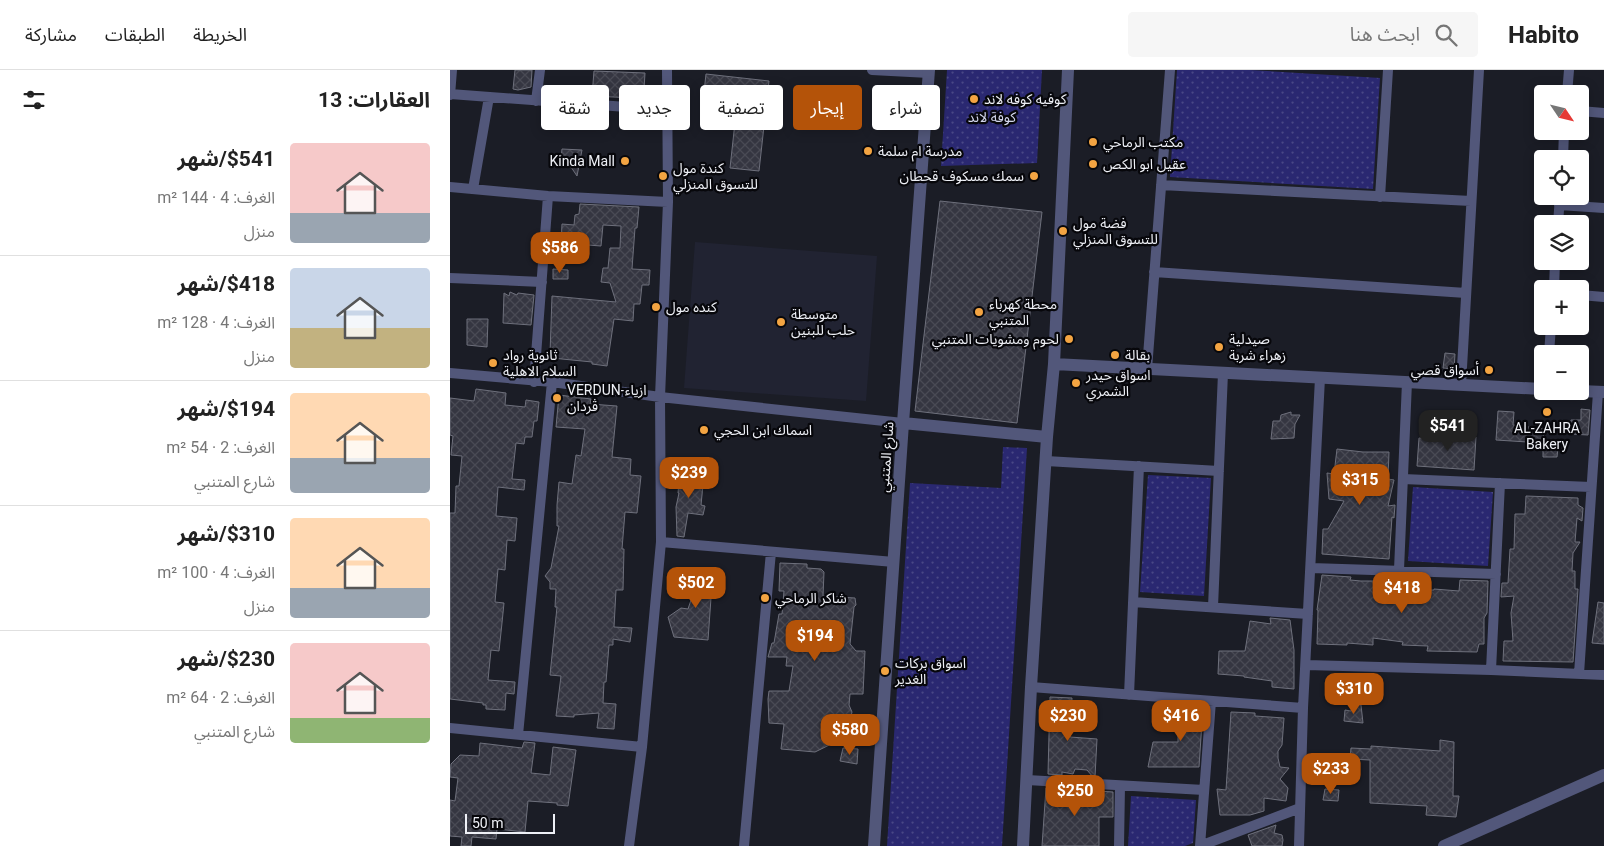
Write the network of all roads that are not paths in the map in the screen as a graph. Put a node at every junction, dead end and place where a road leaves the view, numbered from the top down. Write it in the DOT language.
graph roads {
  1 [pos="452,70"];
  2 [pos="540,70"];
  3 [pos="667,70"];
  4 [pos="872,70"];
  5 [pos="1068,70"];
  6 [pos="1170,70"];
  7 [pos="1388,70"];
  8 [pos="1479,70"];
  9 [pos="1569,70"];
  10 [pos="929,71"];
  11 [pos="667,85"];
  12 [pos="1568,85"];
  13 [pos="450,94"];
  14 [pos="489,98"];
  15 [pos="536,101"];
  16 [pos="619,107"];
  17 [pos="1589,112"];
  18 [pos="1604,113"];
  19 [pos="667,130"];
  20 [pos="1161,185"];
  21 [pos="450,187"];
  22 [pos="474,189"];
  23 [pos="548,196"];
  24 [pos="1380,197"];
  25 [pos="1471,201"];
  26 [pos="668,202"];
  27 [pos="1588,205"];
  28 [pos="1604,208"];
  29 [pos="1154,272"];
  30 [pos="450,278"];
  31 [pos="542,282"];
  32 [pos="1466,293"];
  33 [pos="1589,296"];
  34 [pos="1604,297"];
  35 [pos="1054,364"];
  36 [pos="1147,369"];
  37 [pos="450,373"];
  38 [pos="1223,373"];
  39 [pos="1320,378"];
  40 [pos="534,382"];
  41 [pos="552,382"];
  42 [pos="1407,382"];
  43 [pos="1461,385"];
  44 [pos="1534,389"];
  45 [pos="1601,392"];
  46 [pos="660,398"];
  47 [pos="903,423"];
  48 [pos="1047,437"];
  49 [pos="1046,461"];
  50 [pos="1140,466"];
  51 [pos="1219,471"];
  52 [pos="1404,479"];
  53 [pos="1500,483"];
  54 [pos="1591,487"];
  55 [pos="661,542"];
  56 [pos="771,552"];
  57 [pos="894,562"];
  58 [pos="1311,568"];
  59 [pos="1399,570"];
  60 [pos="1496,574"];
  61 [pos="1133,602"];
  62 [pos="1213,608"];
  63 [pos="1308,614"];
  64 [pos="1306,665"];
  65 [pos="1491,670"];
  66 [pos="1578,674"];
  67 [pos="1604,675"];
  68 [pos="1031,687"];
  69 [pos="1129,695"];
  70 [pos="1211,701"];
  71 [pos="1304,708"];
  72 [pos="450,728"];
  73 [pos="518,735"];
  74 [pos="642,747"];
  75 [pos="1604,775"];
  76 [pos="1027,780"];
  77 [pos="1120,786"];
  78 [pos="1204,790"];
  79 [pos="1300,808"];
  80 [pos="629,846"];
  81 [pos="744,846"];
  82 [pos="874,846"];
  83 [pos="1023,846"];
  84 [pos="1119,846"];
  85 [pos="1200,846"];
  86 [pos="1299,846"];
  87 [pos="1444,846"];
  1 -- 13 [label="street"];
  2 -- 15 [label="street"];
  3 -- 11 [label="street"];
  4 -- 10 [label="street"];
  5 -- 35 [label="street"];
  6 -- 20 [label="street"];
  7 -- 24 [label="street"];
  8 -- 25 [label="street"];
  9 -- 12 [label="street"];
  10 -- 47 [label="street, شارع المتنبي"];
  13 -- 14 [label="street"];
  14 -- 15 [label="street"];
  14 -- 22 [label="street"];
  15 -- 16 [label="street"];
  17 -- 18 [label="street"];
  19 -- 26 [label="street"];
  20 -- 24 [label="street"];
  20 -- 29 [label="street"];
  21 -- 22 [label="street"];
  22 -- 23 [label="street"];
  23 -- 26 [label="street"];
  23 -- 31 [label="street"];
  24 -- 25 [label="street"];
  25 -- 32 [label="street"];
  26 -- 46 [label="street"];
  27 -- 28 [label="street"];
  29 -- 32 [label="street"];
  29 -- 36 [label="street"];
  30 -- 31 [label="street"];
  31 -- 40 [label="street"];
  32 -- 43 [label="street"];
  33 -- 34 [label="street"];
  35 -- 36 [label="street"];
  35 -- 48 [label="street"];
  36 -- 38 [label="street"];
  37 -- 40 [label="street"];
  38 -- 39 [label="street"];
  38 -- 51 [label="street"];
  39 -- 42 [label="street"];
  39 -- 58 [label="street"];
  40 -- 41 [label="street"];
  41 -- 46 [label="street"];
  41 -- 73 [label="street"];
  42 -- 43 [label="street"];
  42 -- 52 [label="street"];
  43 -- 44 [label="street"];
  45 -- 54 [label="street"];
  46 -- 47 [label="street"];
  46 -- 55 [label="street"];
  47 -- 48 [label="street"];
  47 -- 57 [label="street, شارع المتنبي"];
  48 -- 49 [label="street"];
  49 -- 50 [label="street"];
  49 -- 68 [label="street"];
  50 -- 51 [label="street"];
  50 -- 61 [label="street"];
  51 -- 62 [label="street"];
  52 -- 53 [label="street"];
  52 -- 59 [label="street"];
  53 -- 54 [label="street"];
  53 -- 60 [label="street"];
  54 -- 66 [label="street"];
  55 -- 56 [label="street"];
  55 -- 74 [label="street"];
  56 -- 57 [label="street"];
  56 -- 81 [label="street"];
  57 -- 82 [label="street, شارع المتنبي"];
  58 -- 59 [label="street"];
  58 -- 63 [label="street"];
  59 -- 60 [label="street"];
  60 -- 65 [label="street"];
  61 -- 62 [label="street"];
  61 -- 69 [label="street"];
  62 -- 63 [label="street"];
  63 -- 64 [label="street"];
  64 -- 65 [label="street"];
  64 -- 71 [label="street"];
  65 -- 66 [label="street"];
  66 -- 67 [label="street"];
  68 -- 69 [label="street"];
  68 -- 76 [label="street"];
  69 -- 70 [label="street"];
  70 -- 71 [label="street"];
  70 -- 78 [label="street"];
  71 -- 79 [label="street"];
  72 -- 73 [label="street"];
  73 -- 74 [label="street"];
  74 -- 80 [label="street"];
  75 -- 87 [label="street"];
  76 -- 77 [label="street"];
  76 -- 83 [label="street"];
  77 -- 78 [label="street"];
  77 -- 84 [label="street"];
  78 -- 85 [label="street"];
  79 -- 85 [label="street"];
  79 -- 86 [label="street"];
}
